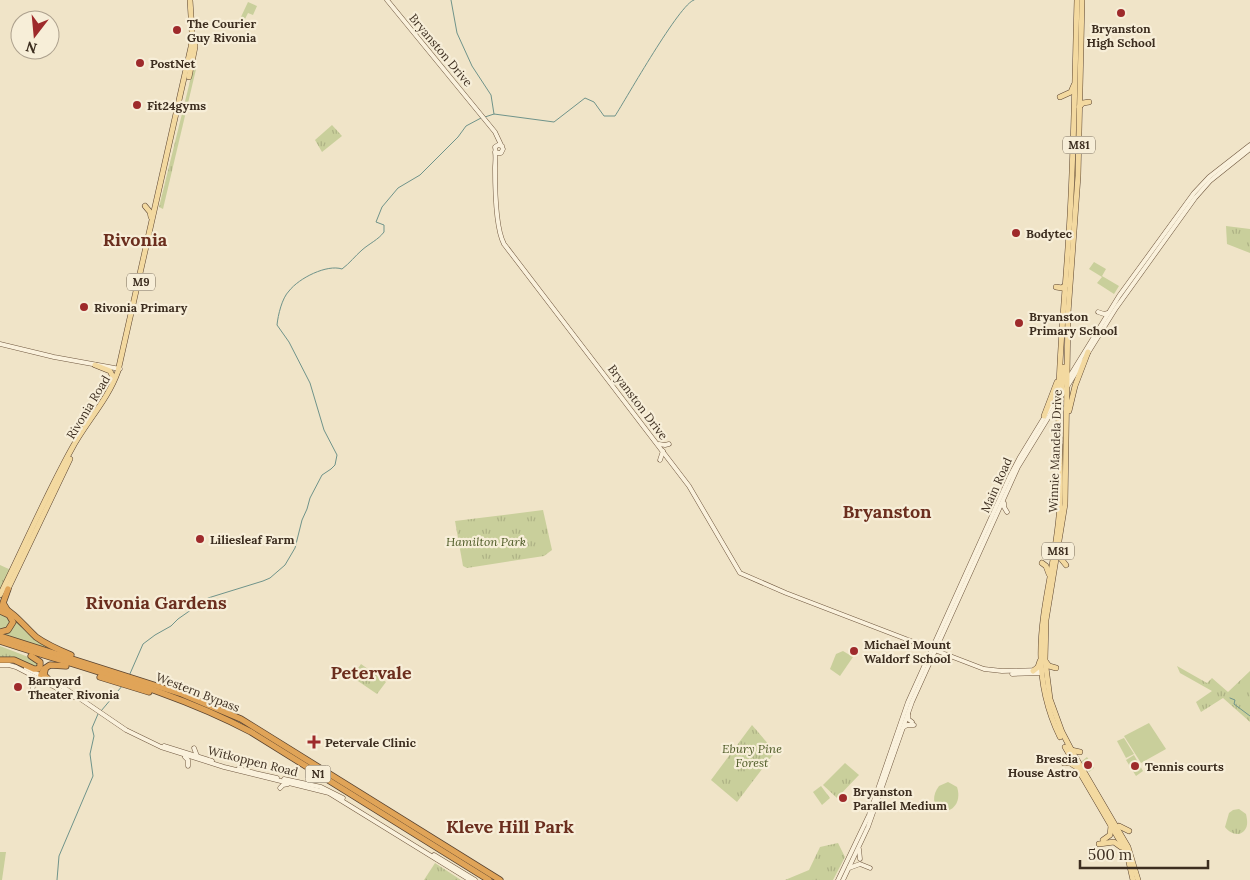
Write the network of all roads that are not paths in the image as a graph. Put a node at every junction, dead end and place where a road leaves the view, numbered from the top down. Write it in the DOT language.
graph roads {
  1 [pos="191,0"];
  2 [pos="387,0"];
  3 [pos="1077,0"];
  4 [pos="1082,0"];
  5 [pos="1074,83"];
  6 [pos="1060,98"];
  7 [pos="1068,99"];
  8 [pos="1089,102"];
  9 [pos="1080,107"];
  10 [pos="1074,114"];
  11 [pos="175,120"];
  12 [pos="498,136"];
  13 [pos="1250,144"];
  14 [pos="170,145"];
  15 [pos="495,146"];
  16 [pos="502,146"];
  17 [pos="1250,149"];
  18 [pos="498,153"];
  19 [pos="1214,178"];
  20 [pos="1220,180"];
  21 [pos="156,200"];
  22 [pos="149,232"];
  23 [pos="1066,285"];
  24 [pos="1056,287"];
  25 [pos="1098,312"];
  26 [pos="1109,312"];
  27 [pos="1068,327"];
  28 [pos="0,344"];
  29 [pos="1088,352"];
  30 [pos="75,360"];
  31 [pos="120,361"];
  32 [pos="95,365"];
  33 [pos="109,367"];
  34 [pos="1060,369"];
  35 [pos="119,370"];
  36 [pos="1063,390"];
  37 [pos="108,393"];
  38 [pos="1044,416"];
  39 [pos="1065,432"];
  40 [pos="1061,440"];
  41 [pos="655,441"];
  42 [pos="669,444"];
  43 [pos="663,451"];
  44 [pos="660,460"];
  45 [pos="1064,473"];
  46 [pos="1005,498"];
  47 [pos="1060,503"];
  48 [pos="997,515"];
  49 [pos="1055,556"];
  50 [pos="971,562"];
  51 [pos="1066,564"];
  52 [pos="21,574"];
  53 [pos="1050,574"];
  54 [pos="11,578"];
  55 [pos="8,589"];
  56 [pos="0,595"];
  57 [pos="0,606"];
  58 [pos="0,611"];
  59 [pos="16,617"];
  60 [pos="0,632"];
  61 [pos="0,636"];
  62 [pos="0,641"];
  63 [pos="0,645"];
  64 [pos="933,649"];
  65 [pos="29,655"];
  66 [pos="930,656"];
  67 [pos="1043,658"];
  68 [pos="0,663"];
  69 [pos="66,666"];
  70 [pos="24,668"];
  71 [pos="1056,668"];
  72 [pos="42,671"];
  73 [pos="1044,672"];
  74 [pos="1033,673"];
  75 [pos="29,674"];
  76 [pos="117,677"];
  77 [pos="50,682"];
  78 [pos="137,683"];
  79 [pos="1044,684"];
  80 [pos="35,686"];
  81 [pos="32,691"];
  82 [pos="60,698"];
  83 [pos="75,698"];
  84 [pos="98,712"];
  85 [pos="908,712"];
  86 [pos="902,730"];
  87 [pos="1069,750"];
  88 [pos="1080,752"];
  89 [pos="181,753"];
  90 [pos="202,760"];
  91 [pos="1076,766"];
  92 [pos="270,779"];
  93 [pos="298,785"];
  94 [pos="1110,816"];
  95 [pos="1110,824"];
  96 [pos="1126,843"];
  97 [pos="848,845"];
  98 [pos="857,846"];
  99 [pos="1128,858"];
  100 [pos="860,859"];
  101 [pos="870,868"];
  102 [pos="848,870"];
  103 [pos="470,880"];
  104 [pos="475,880"];
  105 [pos="489,880"];
  106 [pos="500,880"];
  107 [pos="838,880"];
  108 [pos="843,880"];
  109 [pos="1133,880"];
  110 [pos="1138,880"];
  1 -- 11 [label="main road, Rivonia Road / M9"];
  1 -- 35 [label="main road, Rivonia Road / M9"];
  2 -- 12 [label="main road, Bryanston Drive"];
  3 -- 5 [label="main road, Winnie Mandela Drive / M81"];
  4 -- 9 [label="main road, Winnie Mandela Drive / M81"];
  5 -- 6 [label="main road"];
  5 -- 10 [label="main road, Winnie Mandela Drive / M81"];
  7 -- 10 [label="main road"];
  8 -- 9 [label="main road"];
  9 -- 27 [label="main road, Winnie Mandela Drive / M81"];
  10 -- 23 [label="main road, Winnie Mandela Drive / M81"];
  11 -- 14 [label="main road, Rivonia Road / M9"];
  11 -- 14 [label="main road"];
  12 -- 15 [label="main road"];
  12 -- 16 [label="main road, Bryanston Drive"];
  13 -- 26 [label="main road, Main Road"];
  14 -- 21 [label="main road, Rivonia Road / M9"];
  15 -- 16 [label="main road"];
  15 -- 18 [label="main road"];
  16 -- 18 [label="main road"];
  17 -- 19 [label="main road, Main Road"];
  18 -- 41 [label="main road, Bryanston Drive"];
  19 -- 20 [label="main road"];
  19 -- 29 [label="main road, Main Road"];
  21 -- 22 [label="main road, Rivonia Road / M9"];
  21 -- 22 [label="main road"];
  22 -- 31 [label="main road, Rivonia Road / M9"];
  23 -- 24 [label="main road"];
  23 -- 34 [label="main road, Winnie Mandela Drive / M81"];
  25 -- 26 [label="main road"];
  26 -- 36 [label="main road, Main Road"];
  27 -- 36 [label="main road, Winnie Mandela Drive / M81"];
  27 -- 36 [label="main road"];
  28 -- 30 [label="main road"];
  29 -- 36 [label="main road, Main Road"];
  29 -- 39 [label="main road"];
  30 -- 32 [label="main road"];
  30 -- 33 [label="main road"];
  31 -- 33 [label="main road"];
  31 -- 35 [label="main road, Rivonia Road / M9"];
  32 -- 35 [label="main road"];
  32 -- 37 [label="main road"];
  33 -- 35 [label="main road"];
  34 -- 36 [label="main road, Winnie Mandela Drive / M81"];
  34 -- 38 [label="main road"];
  35 -- 37 [label="main road, Rivonia Road / M9"];
  35 -- 54 [label="main road, Rivonia Road / M9"];
  36 -- 38 [label="main road, Main Road"];
  36 -- 39 [label="main road, Winnie Mandela Drive / M81"];
  36 -- 40 [label="main road"];
  36 -- 40 [label="main road, Winnie Mandela Drive / M81"];
  36 -- 46 [label="main road, Main Road"];
  37 -- 54 [label="main road, Rivonia Road / M9"];
  38 -- 50 [label="main road, Main Road"];
  39 -- 45 [label="main road, Winnie Mandela Drive / M81"];
  40 -- 47 [label="main road, Winnie Mandela Drive / M81"];
  41 -- 42 [label="main road"];
  41 -- 43 [label="main road, Bryanston Drive"];
  43 -- 44 [label="main road"];
  43 -- 64 [label="main road, Bryanston Drive"];
  45 -- 47 [label="main road"];
  45 -- 49 [label="main road, Winnie Mandela Drive / M81"];
  46 -- 48 [label="main road, Main Road"];
  46 -- 48 [label="main road"];
  47 -- 49 [label="main road, Winnie Mandela Drive / M81"];
  48 -- 50 [label="main road, Main Road"];
  49 -- 51 [label="main road"];
  49 -- 53 [label="main road, Winnie Mandela Drive / M81"];
  49 -- 53 [label="main road"];
  49 -- 67 [label="main road, Winnie Mandela Drive / M81"];
  50 -- 64 [label="main road, Main Road"];
  50 -- 64 [label="main road, Main Road"];
  52 -- 54 [label="main road"];
  53 -- 67 [label="main road, Winnie Mandela Drive / M81"];
  54 -- 55 [label="main road, Rivonia Road / M9"];
  54 -- 56 [label="main road, Rivonia Road / M9"];
  55 -- 57 [label="main road, Rivonia Road / M9"];
  55 -- 59 [label="highway"];
  57 -- 59 [label="highway"];
  58 -- 60 [label="highway"];
  59 -- 76 [label="highway"];
  61 -- 76 [label="highway, Western Bypass / N1"];
  62 -- 76 [label="highway, Western Bypass / N1"];
  63 -- 65 [label="highway"];
  64 -- 66 [label="main road, Main Road"];
  64 -- 66 [label="main road"];
  64 -- 74 [label="main road, Bryanston Drive"];
  64 -- 85 [label="main road, Main Road"];
  65 -- 68 [label="highway"];
  65 -- 69 [label="highway"];
  65 -- 72 [label="highway"];
  66 -- 98 [label="main road, Main Road"];
  67 -- 71 [label="main road"];
  67 -- 73 [label="main road, Winnie Mandela Drive / M81"];
  67 -- 74 [label="main road"];
  68 -- 70 [label="main road"];
  68 -- 75 [label="main road, Witkoppen Road"];
  69 -- 72 [label="highway"];
  69 -- 76 [label="highway"];
  70 -- 72 [label="highway"];
  72 -- 77 [label="main road, Witkoppen Road"];
  72 -- 77 [label="highway"];
  73 -- 74 [label="main road, Bryanston Drive"];
  73 -- 79 [label="main road, Winnie Mandela Drive / M81"];
  73 -- 87 [label="main road, Winnie Mandela Drive / M81"];
  74 -- 79 [label="main road"];
  75 -- 77 [label="main road, Witkoppen Road"];
  75 -- 81 [label="main road"];
  76 -- 78 [label="highway, Western Bypass / N1"];
  76 -- 78 [label="highway"];
  77 -- 80 [label="main road"];
  77 -- 83 [label="main road, Witkoppen Road"];
  77 -- 84 [label="main road, Witkoppen Road"];
  78 -- 105 [label="highway, Western Bypass / N1"];
  78 -- 106 [label="highway, Western Bypass / N1"];
  79 -- 87 [label="main road, Winnie Mandela Drive / M81"];
  82 -- 83 [label="main road"];
  83 -- 84 [label="main road, Witkoppen Road"];
  84 -- 89 [label="main road, Witkoppen Road"];
  85 -- 86 [label="main road, Main Road"];
  85 -- 86 [label="main road"];
  86 -- 98 [label="main road, Main Road"];
  87 -- 88 [label="main road"];
  87 -- 91 [label="main road, Winnie Mandela Drive / M81"];
  87 -- 91 [label="main road"];
  87 -- 94 [label="main road, Winnie Mandela Drive / M81"];
  89 -- 90 [label="main road, Witkoppen Road"];
  89 -- 90 [label="main road"];
  89 -- 90 [label="main road"];
  90 -- 92 [label="main road, Witkoppen Road"];
  90 -- 104 [label="main road, Witkoppen Road"];
  91 -- 95 [label="main road, Winnie Mandela Drive / M81"];
  92 -- 93 [label="main road, Witkoppen Road"];
  92 -- 93 [label="main road"];
  93 -- 103 [label="main road, Witkoppen Road"];
  94 -- 96 [label="main road, Winnie Mandela Drive / M81"];
  94 -- 96 [label="main road"];
  95 -- 99 [label="main road, Winnie Mandela Drive / M81"];
  95 -- 99 [label="main road"];
  96 -- 110 [label="main road, Winnie Mandela Drive / M81"];
  97 -- 98 [label="main road"];
  98 -- 100 [label="main road"];
  98 -- 102 [label="main road, Main Road"];
  98 -- 107 [label="main road, Main Road"];
  99 -- 109 [label="main road, Winnie Mandela Drive / M81"];
  101 -- 102 [label="main road"];
  102 -- 108 [label="main road, Main Road"];
}
